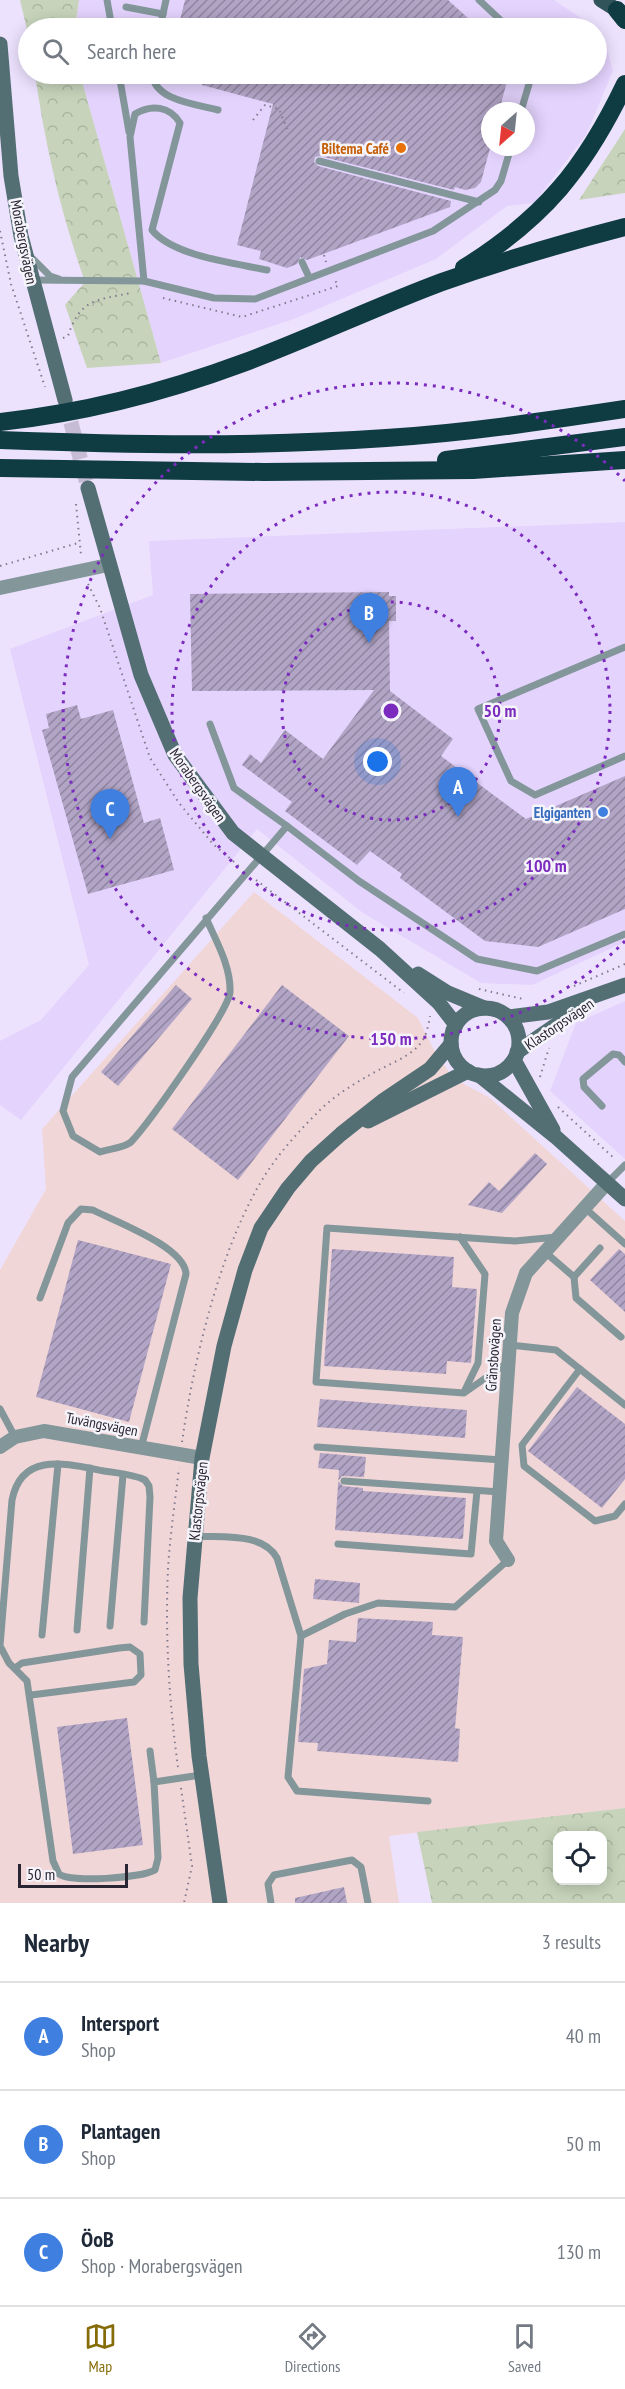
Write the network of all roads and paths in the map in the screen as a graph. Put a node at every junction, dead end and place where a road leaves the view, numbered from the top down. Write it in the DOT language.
graph roads {
  1 [pos="107,0"];
  2 [pos="166,0"];
  3 [pos="479,0"];
  4 [pos="601,0"];
  5 [pos="126,7"];
  6 [pos="163,14"];
  7 [pos="622,15"];
  8 [pos="110,18"];
  9 [pos="162,18"];
  10 [pos="498,18"];
  11 [pos="0,44"];
  12 [pos="121,84"];
  13 [pos="155,84"];
  14 [pos="529,84"];
  15 [pos="625,84"];
  16 [pos="524,102"];
  17 [pos="218,110"];
  18 [pos="253,120"];
  19 [pos="287,129"];
  20 [pos="130,137"];
  21 [pos="5,151"];
  22 [pos="508,156"];
  23 [pos="319,161"];
  24 [pos="479,202"];
  25 [pos="625,227"];
  26 [pos="0,231"];
  27 [pos="21,236"];
  28 [pos="302,262"];
  29 [pos="267,270"];
  30 [pos="309,277"];
  31 [pos="31,280"];
  32 [pos="64,281"];
  33 [pos="144,281"];
  34 [pos="440,283"];
  35 [pos="46,390"];
  36 [pos="65,400"];
  37 [pos="625,409"];
  38 [pos="0,422"];
  39 [pos="625,436"];
  40 [pos="0,440"];
  41 [pos="625,460"];
  42 [pos="0,468"];
  43 [pos="264,472"];
  44 [pos="88,488"];
  45 [pos="76,501"];
  46 [pos="108,565"];
  47 [pos="0,566"];
  48 [pos="0,588"];
  49 [pos="625,646"];
  50 [pos="210,724"];
  51 [pos="625,756"];
  52 [pos="287,826"];
  53 [pos="261,856"];
  54 [pos="206,918"];
  55 [pos="625,934"];
  56 [pos="380,949"];
  57 [pos="625,964"];
  58 [pos="625,985"];
  59 [pos="469,986"];
  60 [pos="572,987"];
  61 [pos="601,996"];
  62 [pos="532,1001"];
  63 [pos="439,1003"];
  64 [pos="484,1008"];
  65 [pos="508,1017"];
  66 [pos="456,1025"];
  67 [pos="451,1044"];
  68 [pos="516,1056"];
  69 [pos="625,1062"];
  70 [pos="473,1073"];
  71 [pos="556,1105"];
  72 [pos="602,1106"];
  73 [pos="341,1134"];
  74 [pos="557,1138"];
  75 [pos="625,1165"];
  76 [pos="607,1183"];
  77 [pos="625,1199"];
  78 [pos="585,1208"];
  79 [pos="460,1237"];
  80 [pos="559,1237"];
  81 [pos="625,1244"];
  82 [pos="600,1248"];
  83 [pos="545,1252"];
  84 [pos="574,1277"];
  85 [pos="40,1298"];
  86 [pos="621,1337"];
  87 [pos="510,1345"];
  88 [pos="509,1361"];
  89 [pos="580,1369"];
  90 [pos="464,1393"];
  91 [pos="625,1406"];
  92 [pos="0,1409"];
  93 [pos="15,1437"];
  94 [pos="0,1447"];
  95 [pos="317,1447"];
  96 [pos="141,1449"];
  97 [pos="180,1456"];
  98 [pos="202,1458"];
  99 [pos="502,1460"];
  100 [pos="58,1464"];
  101 [pos="90,1468"];
  102 [pos="123,1475"];
  103 [pos="344,1481"];
  104 [pos="477,1491"];
  105 [pos="500,1492"];
  106 [pos="625,1504"];
  107 [pos="194,1536"];
  108 [pos="338,1545"];
  109 [pos="508,1560"];
  110 [pos="144,1622"];
  111 [pos="110,1626"];
  112 [pos="77,1630"];
  113 [pos="42,1635"];
  114 [pos="301,1636"];
  115 [pos="15,1668"];
  116 [pos="31,1695"];
  117 [pos="150,1751"];
  118 [pos="201,1775"];
  119 [pos="180,1778"];
  120 [pos="154,1782"];
  121 [pos="428,1801"];
  122 [pos="184,1903"];
  123 [pos="220,1903"];
  124 [pos="271,1903"];
  125 [pos="368,1903"];
  1 -- 8 [label="lane"];
  2 -- 6 [label="lane"];
  3 -- 10 [label="lane"];
  4 -- 7 [label="main road"];
  5 -- 6 [label="lane"];
  6 -- 9 [label="lane"];
  11 -- 21 [label="street, Morabergsvägen"];
  12 -- 20 [label="lane"];
  13 -- 17 [label="lane"];
  14 -- 16 [label="lane"];
  15 -- 34 [label="highway"];
  18 -- 19 [label="path"];
  20 -- 29 [label="lane"];
  20 -- 33 [label="lane"];
  21 -- 27 [label="street, Morabergsvägen"];
  22 -- 24 [label="lane"];
  23 -- 24 [label="lane"];
  24 -- 30 [label="lane"];
  25 -- 34 [label="highway"];
  26 -- 35 [label="path"];
  27 -- 31 [label="street, Morabergsvägen"];
  27 -- 32 [label="lane"];
  28 -- 30 [label="lane"];
  30 -- 33 [label="lane"];
  31 -- 32 [label="lane"];
  31 -- 36 [label="street, Morabergsvägen"];
  32 -- 33 [label="lane"];
  34 -- 38 [label="highway"];
  37 -- 40 [label="highway"];
  39 -- 43 [label="highway"];
  41 -- 43 [label="highway"];
  42 -- 43 [label="highway"];
  44 -- 46 [label="street, Morabergsvägen"];
  45 -- 47 [label="path"];
  46 -- 48 [label="street"];
  46 -- 53 [label="street, Morabergsvägen"];
  49 -- 51 [label="lane"];
  50 -- 52 [label="lane"];
  52 -- 53 [label="lane"];
  52 -- 55 [label="lane"];
  53 -- 54 [label="lane"];
  53 -- 56 [label="street, Morabergsvägen"];
  54 -- 54 [label="lane"];
  56 -- 63 [label="street, Morabergsvägen"];
  56 -- 64 [label="street, Morabergsvägen"];
  57 -- 60 [label="path"];
  58 -- 61 [label="street, Klastorpsvägen"];
  59 -- 62 [label="path"];
  61 -- 65 [label="street, Klastorpsvägen"];
  61 -- 68 [label="street, Klastorpsvägen"];
  63 -- 66 [label="street, Morabergsvägen"];
  63 -- 97 [label="path"];
  64 -- 65 [label="street"];
  64 -- 66 [label="street"];
  65 -- 68 [label="street"];
  66 -- 67 [label="street"];
  67 -- 70 [label="street"];
  67 -- 73 [label="street, Klastorpsvägen"];
  68 -- 70 [label="street"];
  68 -- 74 [label="street"];
  69 -- 72 [label="lane"];
  70 -- 73 [label="street, Klastorpsvägen"];
  70 -- 74 [label="street"];
  71 -- 75 [label="path"];
  73 -- 98 [label="street, Klastorpsvägen"];
  74 -- 76 [label="street"];
  75 -- 76 [label="lane"];
  76 -- 77 [label="street"];
  76 -- 78 [label="street, Gränsbovägen"];
  78 -- 80 [label="street, Gränsbovägen"];
  78 -- 81 [label="lane"];
  79 -- 80 [label="lane"];
  79 -- 90 [label="lane"];
  79 -- 90 [label="lane"];
  80 -- 83 [label="street, Gränsbovägen"];
  82 -- 84 [label="lane"];
  83 -- 84 [label="lane"];
  83 -- 87 [label="street, Gränsbovägen"];
  84 -- 86 [label="lane"];
  85 -- 96 [label="lane"];
  87 -- 88 [label="street, Gränsbovägen"];
  87 -- 89 [label="lane"];
  88 -- 90 [label="lane"];
  88 -- 99 [label="street, Gränsbovägen"];
  89 -- 91 [label="lane"];
  89 -- 106 [label="lane"];
  92 -- 93 [label="lane"];
  93 -- 94 [label="street, Tuvängsvägen"];
  93 -- 96 [label="street, Tuvängsvägen"];
  95 -- 99 [label="lane"];
  96 -- 97 [label="street, Tuvängsvägen"];
  97 -- 98 [label="street, Tuvängsvägen"];
  97 -- 119 [label="path"];
  98 -- 107 [label="street, Klastorpsvägen"];
  99 -- 105 [label="street, Gränsbovägen"];
  100 -- 101 [label="lane"];
  100 -- 113 [label="lane"];
  100 -- 115 [label="lane"];
  101 -- 102 [label="lane"];
  101 -- 112 [label="lane"];
  102 -- 110 [label="lane"];
  102 -- 111 [label="lane"];
  103 -- 104 [label="lane"];
  104 -- 105 [label="lane"];
  104 -- 108 [label="lane"];
  105 -- 109 [label="street, Gränsbovägen"];
  107 -- 114 [label="lane"];
  107 -- 118 [label="street, Klastorpsvägen"];
  109 -- 114 [label="lane"];
  114 -- 121 [label="lane"];
  115 -- 116 [label="lane"];
  115 -- 116 [label="lane"];
  116 -- 120 [label="lane"];
  117 -- 120 [label="lane"];
  118 -- 119 [label="lane"];
  118 -- 123 [label="street, Klastorpsvägen"];
  119 -- 120 [label="lane"];
  119 -- 122 [label="path"];
  124 -- 125 [label="lane"];
}
